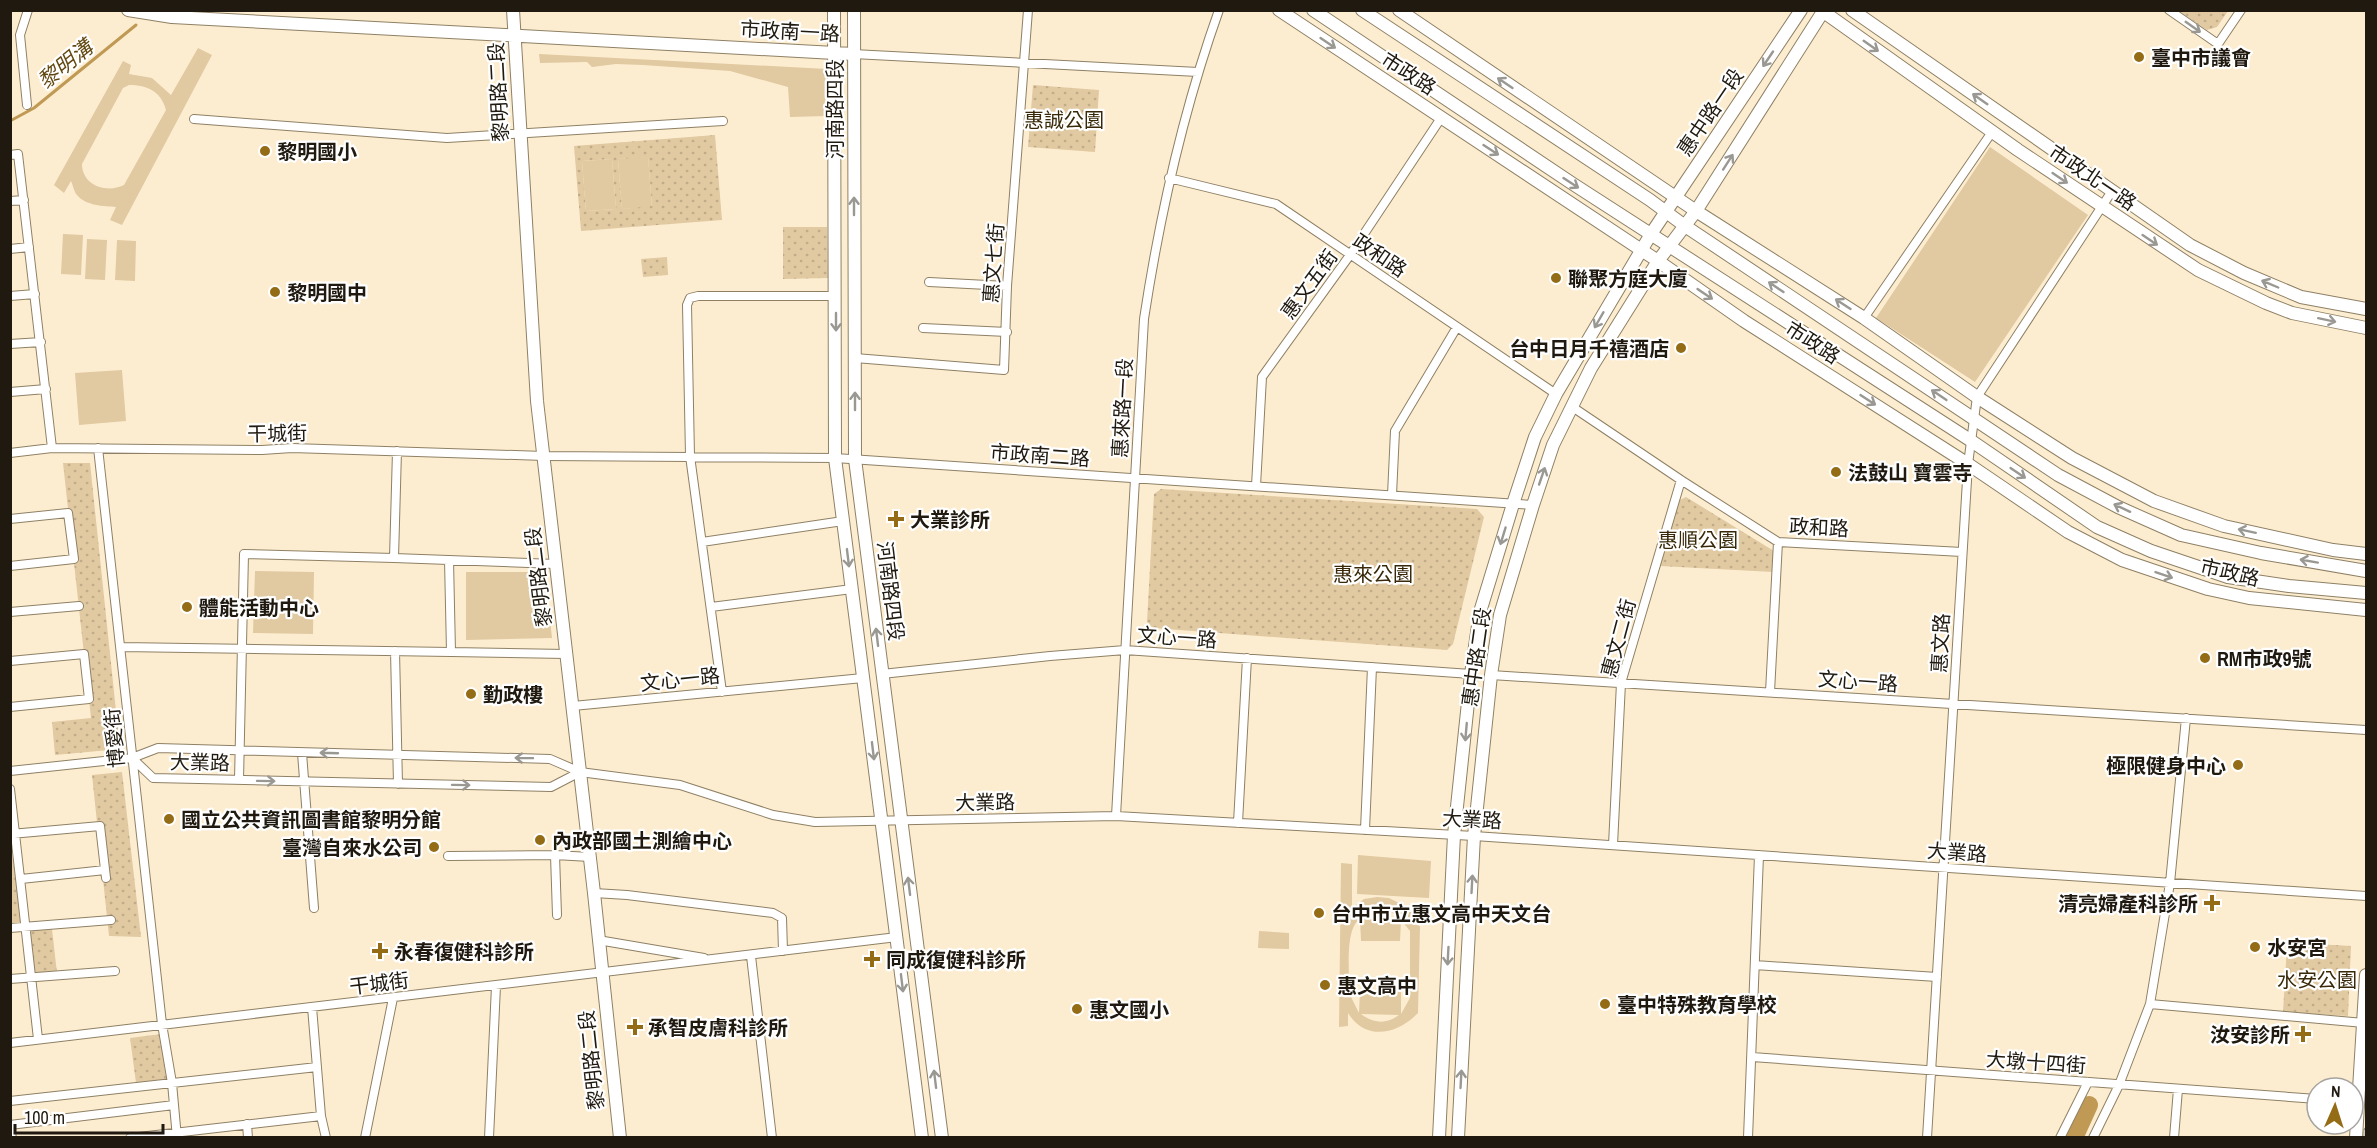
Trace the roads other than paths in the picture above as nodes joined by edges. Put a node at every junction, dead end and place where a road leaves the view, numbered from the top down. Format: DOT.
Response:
graph roads {
  1 [pos="28,10"];
  2 [pos="128,10"];
  3 [pos="513,10"];
  4 [pos="834,10"];
  5 [pos="854,10"];
  6 [pos="1028,10"];
  7 [pos="1219,10"];
  8 [pos="1279,10"];
  9 [pos="1314,10"];
  10 [pos="1362,10"];
  11 [pos="1399,10"];
  12 [pos="1801,10"];
  13 [pos="1852,10"];
  14 [pos="2169,10"];
  15 [pos="2241,10"];
  16 [pos="1823,11"];
  17 [pos="514,35"];
  18 [pos="833,53"];
  19 [pos="853,54"];
  20 [pos="1025,64"];
  21 [pos="1198,72"];
  22 [pos="27,105"];
  23 [pos="1441,118"];
  24 [pos="194,119"];
  25 [pos="723,121"];
  26 [pos="520,132"];
  27 [pos="1992,132"];
  28 [pos="10,155"];
  29 [pos="1170,178"];
  30 [pos="2112,191"];
  31 [pos="1676,197"];
  32 [pos="24,200"];
  33 [pos="10,201"];
  34 [pos="2102,207"];
  35 [pos="1696,211"];
  36 [pos="1666,212"];
  37 [pos="1685,226"];
  38 [pos="1651,234"];
  39 [pos="1668,246"];
  40 [pos="29,247"];
  41 [pos="10,249"];
  42 [pos="1641,250"];
  43 [pos="1350,255"];
  44 [pos="1658,261"];
  45 [pos="929,282"];
  46 [pos="1007,286"];
  47 [pos="35,294"];
  48 [pos="10,296"];
  49 [pos="836,296"];
  50 [pos="2367,309"];
  51 [pos="1864,318"];
  52 [pos="1457,327"];
  53 [pos="923,328"];
  54 [pos="2367,328"];
  55 [pos="1006,332"];
  56 [pos="41,342"];
  57 [pos="10,344"];
  58 [pos="855,358"];
  59 [pos="46,389"];
  60 [pos="10,392"];
  61 [pos="1556,394"];
  62 [pos="1977,397"];
  63 [pos="1571,406"];
  64 [pos="1973,418"];
  65 [pos="1970,440"];
  66 [pos="52,448"];
  67 [pos="98,448"];
  68 [pos="397,451"];
  69 [pos="10,453"];
  70 [pos="544,456"];
  71 [pos="690,456"];
  72 [pos="836,458"];
  73 [pos="855,459"];
  74 [pos="1968,464"];
  75 [pos="1135,478"];
  76 [pos="1681,480"];
  77 [pos="1256,486"];
  78 [pos="1392,495"];
  79 [pos="1513,504"];
  80 [pos="1533,505"];
  81 [pos="10,519"];
  82 [pos="843,521"];
  83 [pos="702,542"];
  84 [pos="1778,542"];
  85 [pos="1962,552"];
  86 [pos="2367,554"];
  87 [pos="394,558"];
  88 [pos="449,560"];
  89 [pos="556,564"];
  90 [pos="10,566"];
  91 [pos="2367,571"];
  92 [pos="852,589"];
  93 [pos="2367,593"];
  94 [pos="79,606"];
  95 [pos="711,607"];
  96 [pos="2367,610"];
  97 [pos="10,612"];
  98 [pos="121,647"];
  99 [pos="242,649"];
  100 [pos="1125,650"];
  101 [pos="396,651"];
  102 [pos="451,652"];
  103 [pos="566,654"];
  104 [pos="1247,658"];
  105 [pos="10,660"];
  106 [pos="1372,667"];
  107 [pos="882,674"];
  108 [pos="1471,674"];
  109 [pos="1491,675"];
  110 [pos="863,678"];
  111 [pos="1621,683"];
  112 [pos="722,692"];
  113 [pos="1770,692"];
  114 [pos="1953,704"];
  115 [pos="573,706"];
  116 [pos="10,707"];
  117 [pos="2186,718"];
  118 [pos="2367,730"];
  119 [pos="240,751"];
  120 [pos="302,753"];
  121 [pos="398,755"];
  122 [pos="132,758"];
  123 [pos="10,771"];
  124 [pos="580,772"];
  125 [pos="238,780"];
  126 [pos="304,781"];
  127 [pos="398,784"];
  128 [pos="10,789"];
  129 [pos="1116,816"];
  130 [pos="901,820"];
  131 [pos="882,821"];
  132 [pos="1238,823"];
  133 [pos="1365,830"];
  134 [pos="13,834"];
  135 [pos="1454,835"];
  136 [pos="1474,836"];
  137 [pos="1613,845"];
  138 [pos="555,855"];
  139 [pos="1759,855"];
  140 [pos="448,856"];
  141 [pos="590,858"];
  142 [pos="1944,868"];
  143 [pos="21,879"];
  144 [pos="2170,883"];
  145 [pos="594,893"];
  146 [pos="2367,896"];
  147 [pos="314,908"];
  148 [pos="557,915"];
  149 [pos="111,920"];
  150 [pos="26,927"];
  151 [pos="10,928"];
  152 [pos="897,937"];
  153 [pos="598,940"];
  154 [pos="783,951"];
  155 [pos="751,956"];
  156 [pos="713,960"];
  157 [pos="1755,965"];
  158 [pos="115,971"];
  159 [pos="601,973"];
  160 [pos="2367,975"];
  161 [pos="1936,977"];
  162 [pos="31,978"];
  163 [pos="10,979"];
  164 [pos="496,986"];
  165 [pos="393,998"];
  166 [pos="2150,1004"];
  167 [pos="312,1007"];
  168 [pos="2364,1023"];
  169 [pos="162,1024"];
  170 [pos="38,1039"];
  171 [pos="10,1043"];
  172 [pos="1752,1057"];
  173 [pos="317,1067"];
  174 [pos="1931,1070"];
  175 [pos="2359,1076"];
  176 [pos="2088,1082"];
  177 [pos="172,1083"];
  178 [pos="2119,1084"];
  179 [pos="2178,1089"];
  180 [pos="2305,1098"];
  181 [pos="10,1101"];
  182 [pos="174,1105"];
  183 [pos="321,1116"];
  184 [pos="247,1124"];
  185 [pos="10,1126"];
  186 [pos="177,1135"];
  187 [pos="12,1137"];
  188 [pos="130,1137"];
  189 [pos="248,1137"];
  190 [pos="326,1137"];
  191 [pos="365,1137"];
  192 [pos="489,1137"];
  193 [pos="620,1137"];
  194 [pos="772,1137"];
  195 [pos="922,1137"];
  196 [pos="942,1137"];
  197 [pos="1439,1137"];
  198 [pos="1458,1137"];
  199 [pos="1748,1137"];
  200 [pos="1927,1137"];
  201 [pos="2060,1137"];
  202 [pos="2093,1137"];
  203 [pos="2174,1137"];
  1 -- 22 [label="street"];
  2 -- 17 [label="street, 市政南一路"];
  3 -- 17 [label="street, 黎明路二段"];
  4 -- 18 [label="street, 河南路四段"];
  5 -- 19 [label="street, 河南路四段"];
  6 -- 20 [label="street, 惠文七街"];
  7 -- 21 [label="street, 惠來路一段"];
  8 -- 23 [label="street, 市政路, one-way"];
  9 -- 38 [label="street, 市政路, one-way"];
  10 -- 36 [label="street, 市政路"];
  31 -- 11 [label="street, one-way"];
  12 -- 31 [label="street, 惠中路一段, one-way"];
  30 -- 13 [label="street, 市政北一路, one-way"];
  14 -- 15 [label="street, one-way"];
  16 -- 27 [label="street, 市政北一路, one-way"];
  35 -- 16 [label="street, 惠中路一段, one-way"];
  17 -- 18 [label="street, 市政南一路"];
  17 -- 26 [label="street, 黎明路二段"];
  18 -- 19 [label="street, 市政南一路"];
  18 -- 49 [label="street, 河南路四段"];
  19 -- 20 [label="street, 市政南一路"];
  58 -- 19 [label="street, 河南路四段, one-way"];
  20 -- 21 [label="street, 市政南一路"];
  20 -- 46 [label="street, 惠文七街"];
  21 -- 29 [label="street, 惠來路一段"];
  23 -- 42 [label="street, 市政路, one-way"];
  23 -- 43 [label="street, 惠文五街"];
  24 -- 26 [label="street"];
  25 -- 26 [label="street"];
  26 -- 70 [label="street, 黎明路二段"];
  27 -- 34 [label="street, 市政北一路, one-way"];
  27 -- 51 [label="street"];
  28 -- 32 [label="street"];
  29 -- 43 [label="street, 政和路"];
  29 -- 75 [label="street, 惠來路一段"];
  30 -- 34 [label="street, 惠文路"];
  50 -- 30 [label="street, 市政北一路, one-way"];
  31 -- 35 [label="street"];
  31 -- 36 [label="street, 惠中路一段"];
  32 -- 33 [label="street"];
  32 -- 40 [label="street"];
  34 -- 54 [label="street, 市政北一路, one-way"];
  34 -- 62 [label="street, 惠文路"];
  35 -- 37 [label="street, 惠中路一段"];
  51 -- 35 [label="street, one-way"];
  36 -- 37 [label="street, 市政路"];
  36 -- 38 [label="street, 惠中路一段"];
  37 -- 39 [label="street, 惠中路二段"];
  64 -- 37 [label="street, 市政路, one-way"];
  38 -- 39 [label="street, 市政路"];
  38 -- 42 [label="street, 惠中路二段"];
  39 -- 44 [label="street, 惠中路二段"];
  39 -- 65 [label="street, 市政路"];
  40 -- 41 [label="street"];
  40 -- 47 [label="street"];
  42 -- 44 [label="street, 市政路"];
  42 -- 61 [label="street, 惠中路二段, one-way"];
  43 -- 52 [label="street, 政和路"];
  43 -- 77 [label="street, 惠文五街"];
  44 -- 63 [label="street, 惠中路二段"];
  44 -- 74 [label="street, 市政路, one-way"];
  45 -- 46 [label="street"];
  46 -- 55 [label="street, 惠文七街"];
  47 -- 48 [label="street"];
  47 -- 56 [label="street"];
  49 -- 71 [label="street"];
  49 -- 72 [label="street, 河南路四段, one-way"];
  51 -- 62 [label="street"];
  52 -- 61 [label="street, 政和路"];
  52 -- 78 [label="street"];
  53 -- 55 [label="street"];
  55 -- 58 [label="street, 惠文七街"];
  56 -- 57 [label="street"];
  56 -- 59 [label="street"];
  73 -- 58 [label="street, 河南路四段, one-way"];
  59 -- 60 [label="street"];
  59 -- 66 [label="street"];
  61 -- 79 [label="street, 惠中路二段"];
  62 -- 64 [label="street, 惠文路"];
  86 -- 62 [label="street, one-way"];
  63 -- 76 [label="street, 政和路"];
  80 -- 63 [label="street, 惠中路二段, one-way"];
  64 -- 65 [label="street, 惠文路"];
  91 -- 64 [label="street, 市政路, one-way"];
  65 -- 74 [label="street, 惠文路"];
  65 -- 93 [label="street, 市政路, one-way"];
  66 -- 67 [label="street, 干城街"];
  66 -- 69 [label="street, 干城街"];
  67 -- 68 [label="street, 干城街"];
  67 -- 98 [label="street, 博愛街"];
  68 -- 70 [label="street, 干城街"];
  68 -- 87 [label="street"];
  70 -- 71 [label="street, 市政南二路"];
  70 -- 89 [label="street, 黎明路二段"];
  71 -- 72 [label="street, 市政南二路"];
  71 -- 83 [label="street"];
  72 -- 73 [label="street, 市政南二路"];
  72 -- 82 [label="street, 河南路四段"];
  73 -- 75 [label="street, 市政南二路"];
  107 -- 73 [label="street, 河南路四段, one-way"];
  74 -- 85 [label="street, 惠文路"];
  74 -- 96 [label="street, 市政路, one-way"];
  75 -- 77 [label="street, 市政南二路"];
  75 -- 100 [label="street, 惠來路一段"];
  76 -- 84 [label="street, 政和路"];
  76 -- 111 [label="street, 惠文二街"];
  77 -- 78 [label="street, 市政南二路"];
  78 -- 79 [label="street, 市政南二路"];
  79 -- 80 [label="street, 市政南二路"];
  79 -- 108 [label="street, 惠中路二段, one-way"];
  80 -- 109 [label="street, 惠中路二段"];
  81 -- 90 [label="street"];
  82 -- 83 [label="street"];
  82 -- 92 [label="street, 河南路四段, one-way"];
  83 -- 95 [label="street"];
  84 -- 85 [label="street, 政和路"];
  84 -- 113 [label="street"];
  85 -- 114 [label="street, 惠文路"];
  87 -- 88 [label="street"];
  87 -- 99 [label="street"];
  88 -- 89 [label="street"];
  88 -- 102 [label="street"];
  89 -- 103 [label="street, 黎明路二段"];
  92 -- 95 [label="street"];
  92 -- 110 [label="street, 河南路四段"];
  94 -- 97 [label="street"];
  95 -- 112 [label="street"];
  98 -- 99 [label="street"];
  98 -- 122 [label="street, 博愛街"];
  99 -- 101 [label="street"];
  99 -- 119 [label="street"];
  100 -- 104 [label="street, 文心一路"];
  100 -- 107 [label="street, 文心一路"];
  100 -- 129 [label="street, 惠來路一段"];
  101 -- 102 [label="street"];
  101 -- 121 [label="street"];
  102 -- 103 [label="street"];
  103 -- 115 [label="street, 黎明路二段"];
  104 -- 106 [label="street, 文心一路"];
  104 -- 132 [label="street"];
  105 -- 116 [label="street"];
  106 -- 108 [label="street, 文心一路"];
  106 -- 133 [label="street"];
  107 -- 130 [label="street, 河南路四段"];
  108 -- 135 [label="street, 惠中路二段, one-way"];
  109 -- 111 [label="street, 文心一路"];
  109 -- 136 [label="street, 惠中路二段"];
  110 -- 112 [label="street, 文心一路"];
  110 -- 131 [label="street, 河南路四段, one-way"];
  111 -- 113 [label="street, 文心一路"];
  111 -- 137 [label="street, 惠文二街"];
  112 -- 115 [label="street, 文心一路"];
  113 -- 114 [label="street, 文心一路"];
  114 -- 117 [label="street, 文心一路"];
  114 -- 142 [label="street, 惠文路"];
  115 -- 124 [label="street, 黎明路二段"];
  117 -- 118 [label="street, 文心一路"];
  117 -- 144 [label="street"];
  119 -- 120 [label="street, 大業路"];
  119 -- 122 [label="street, 大業路"];
  119 -- 125 [label="street"];
  121 -- 120 [label="street, 大業路, one-way"];
  120 -- 126 [label="street"];
  124 -- 121 [label="street, 大業路, one-way"];
  121 -- 127 [label="street"];
  122 -- 123 [label="street"];
  122 -- 125 [label="street, 大業路"];
  122 -- 169 [label="street, 博愛街"];
  127 -- 124 [label="street, 大業路, one-way"];
  124 -- 131 [label="street, 大業路"];
  124 -- 141 [label="street, 黎明路二段"];
  125 -- 126 [label="street, 大業路, one-way"];
  126 -- 127 [label="street, 大業路"];
  126 -- 147 [label="street"];
  128 -- 134 [label="street"];
  129 -- 130 [label="street, 大業路"];
  129 -- 132 [label="street, 大業路"];
  130 -- 131 [label="street, 大業路"];
  196 -- 130 [label="street, 河南路四段, one-way"];
  131 -- 152 [label="street, 河南路四段"];
  132 -- 133 [label="street, 大業路"];
  133 -- 135 [label="street, 大業路"];
  134 -- 143 [label="street"];
  134 -- 143 [label="street"];
  135 -- 136 [label="street, 大業路"];
  135 -- 197 [label="street, 惠中路二段, one-way"];
  136 -- 137 [label="street, 大業路"];
  198 -- 136 [label="street, 惠中路二段, one-way"];
  137 -- 139 [label="street, 大業路"];
  138 -- 140 [label="street"];
  138 -- 141 [label="street"];
  138 -- 148 [label="street"];
  139 -- 142 [label="street, 大業路"];
  139 -- 157 [label="street"];
  141 -- 145 [label="street, 黎明路二段"];
  142 -- 144 [label="street, 大業路"];
  142 -- 161 [label="street, 惠文路"];
  143 -- 150 [label="street"];
  144 -- 146 [label="street, 大業路"];
  144 -- 166 [label="street"];
  145 -- 153 [label="street, 黎明路二段"];
  145 -- 154 [label="street"];
  149 -- 150 [label="street"];
  150 -- 151 [label="street"];
  150 -- 162 [label="street"];
  152 -- 154 [label="street, 干城街"];
  152 -- 195 [label="street, 河南路四段, one-way"];
  153 -- 156 [label="street"];
  153 -- 159 [label="street, 黎明路二段"];
  154 -- 155 [label="street, 干城街"];
  155 -- 156 [label="street, 干城街"];
  155 -- 194 [label="street"];
  156 -- 159 [label="street, 干城街"];
  157 -- 161 [label="street"];
  157 -- 172 [label="street"];
  158 -- 162 [label="street"];
  159 -- 164 [label="street, 干城街"];
  159 -- 193 [label="street, 黎明路二段"];
  160 -- 168 [label="street"];
  161 -- 174 [label="street, 惠文路"];
  162 -- 163 [label="street"];
  162 -- 170 [label="street"];
  164 -- 165 [label="street, 干城街"];
  164 -- 192 [label="street"];
  165 -- 167 [label="street, 干城街"];
  165 -- 191 [label="street"];
  166 -- 168 [label="street"];
  166 -- 178 [label="street"];
  167 -- 169 [label="street, 干城街"];
  167 -- 173 [label="street"];
  168 -- 175 [label="street"];
  169 -- 170 [label="street, 干城街"];
  169 -- 177 [label="street, 博愛街"];
  170 -- 171 [label="street, 干城街"];
  172 -- 174 [label="street, 大墩十四街"];
  172 -- 199 [label="street"];
  173 -- 177 [label="street"];
  173 -- 183 [label="street"];
  174 -- 176 [label="street, 大墩十四街"];
  174 -- 200 [label="street, 惠文路"];
  176 -- 178 [label="street, 大墩十四街"];
  176 -- 201 [label="street"];
  177 -- 181 [label="street"];
  177 -- 182 [label="street, 博愛街"];
  178 -- 179 [label="street, 大墩十四街"];
  178 -- 202 [label="street"];
  179 -- 180 [label="street, 大墩十四街"];
  179 -- 203 [label="street"];
  182 -- 185 [label="street"];
  182 -- 186 [label="street, 博愛街"];
  183 -- 184 [label="street"];
  183 -- 190 [label="street"];
  184 -- 186 [label="street"];
  184 -- 189 [label="street"];
  185 -- 187 [label="street"];
  186 -- 188 [label="street"];
}
